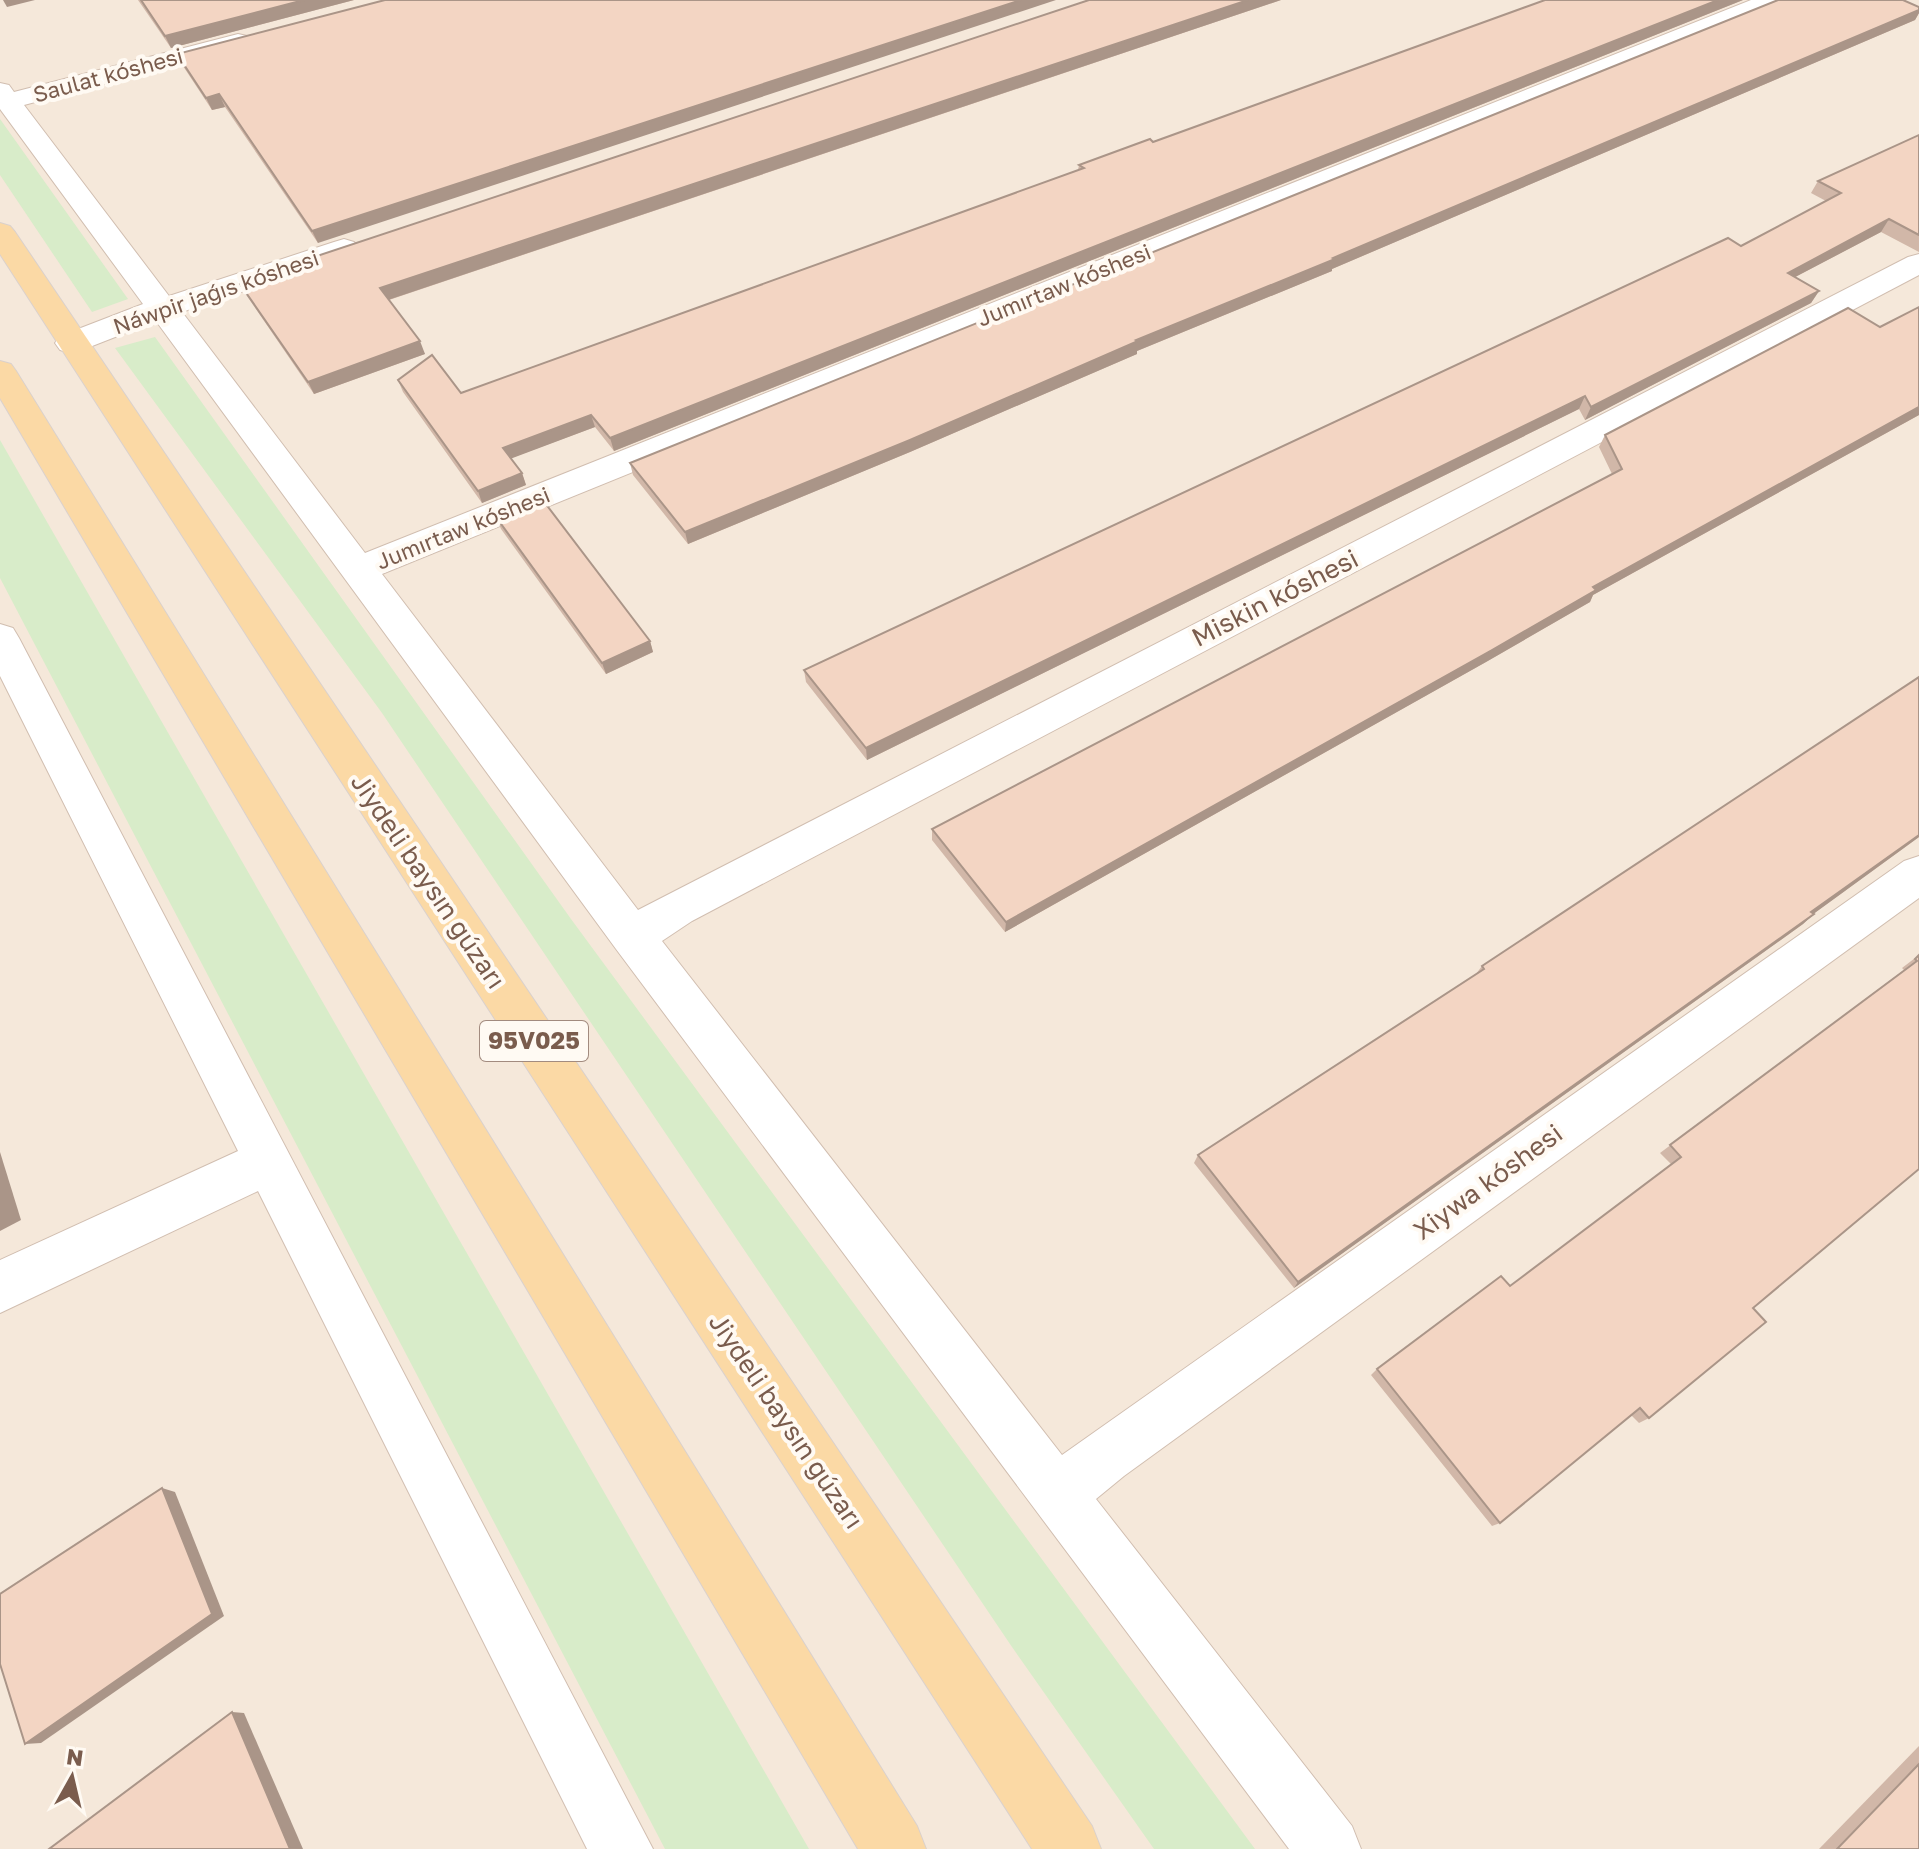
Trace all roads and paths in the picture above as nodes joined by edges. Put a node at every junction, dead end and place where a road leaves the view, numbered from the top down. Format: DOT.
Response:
graph roads {
  1 [pos="1772,0"];
  2 [pos="257,36"];
  3 [pos="4,96"];
  4 [pos="0,232"];
  5 [pos="365,241"];
  6 [pos="1919,263"];
  7 [pos="162,308"];
  8 [pos="71,343"];
  9 [pos="0,371"];
  10 [pos="357,570"];
  11 [pos="0,638"];
  12 [pos="1919,874"];
  13 [pos="632,936"];
  14 [pos="267,1162"];
  15 [pos="0,1287"];
  16 [pos="1060,1493"];
  17 [pos="621,1849"];
  18 [pos="894,1849"];
  19 [pos="1069,1849"];
  20 [pos="1329,1849"];
  1 -- 10 [label="street, Jumırtaw kóshesi"];
  2 -- 3 [label="street, Saulat kóshesi"];
  3 -- 7 [label="street"];
  4 -- 8 [label="main road, Jiydeli baysın gúzarı / 95V025"];
  5 -- 7 [label="street, Náwpir jaǵıs kóshesi"];
  6 -- 13 [label="street, Miskin kóshesi"];
  7 -- 8 [label="street, Náwpir jaǵıs kóshesi"];
  7 -- 10 [label="street"];
  8 -- 19 [label="main road, Jiydeli baysın gúzarı / 95V025"];
  9 -- 18 [label="main road"];
  10 -- 13 [label="street"];
  11 -- 14 [label="street"];
  12 -- 16 [label="street, Xiywa kóshesi"];
  13 -- 16 [label="street"];
  14 -- 15 [label="street"];
  14 -- 17 [label="street"];
  16 -- 20 [label="street"];
}
